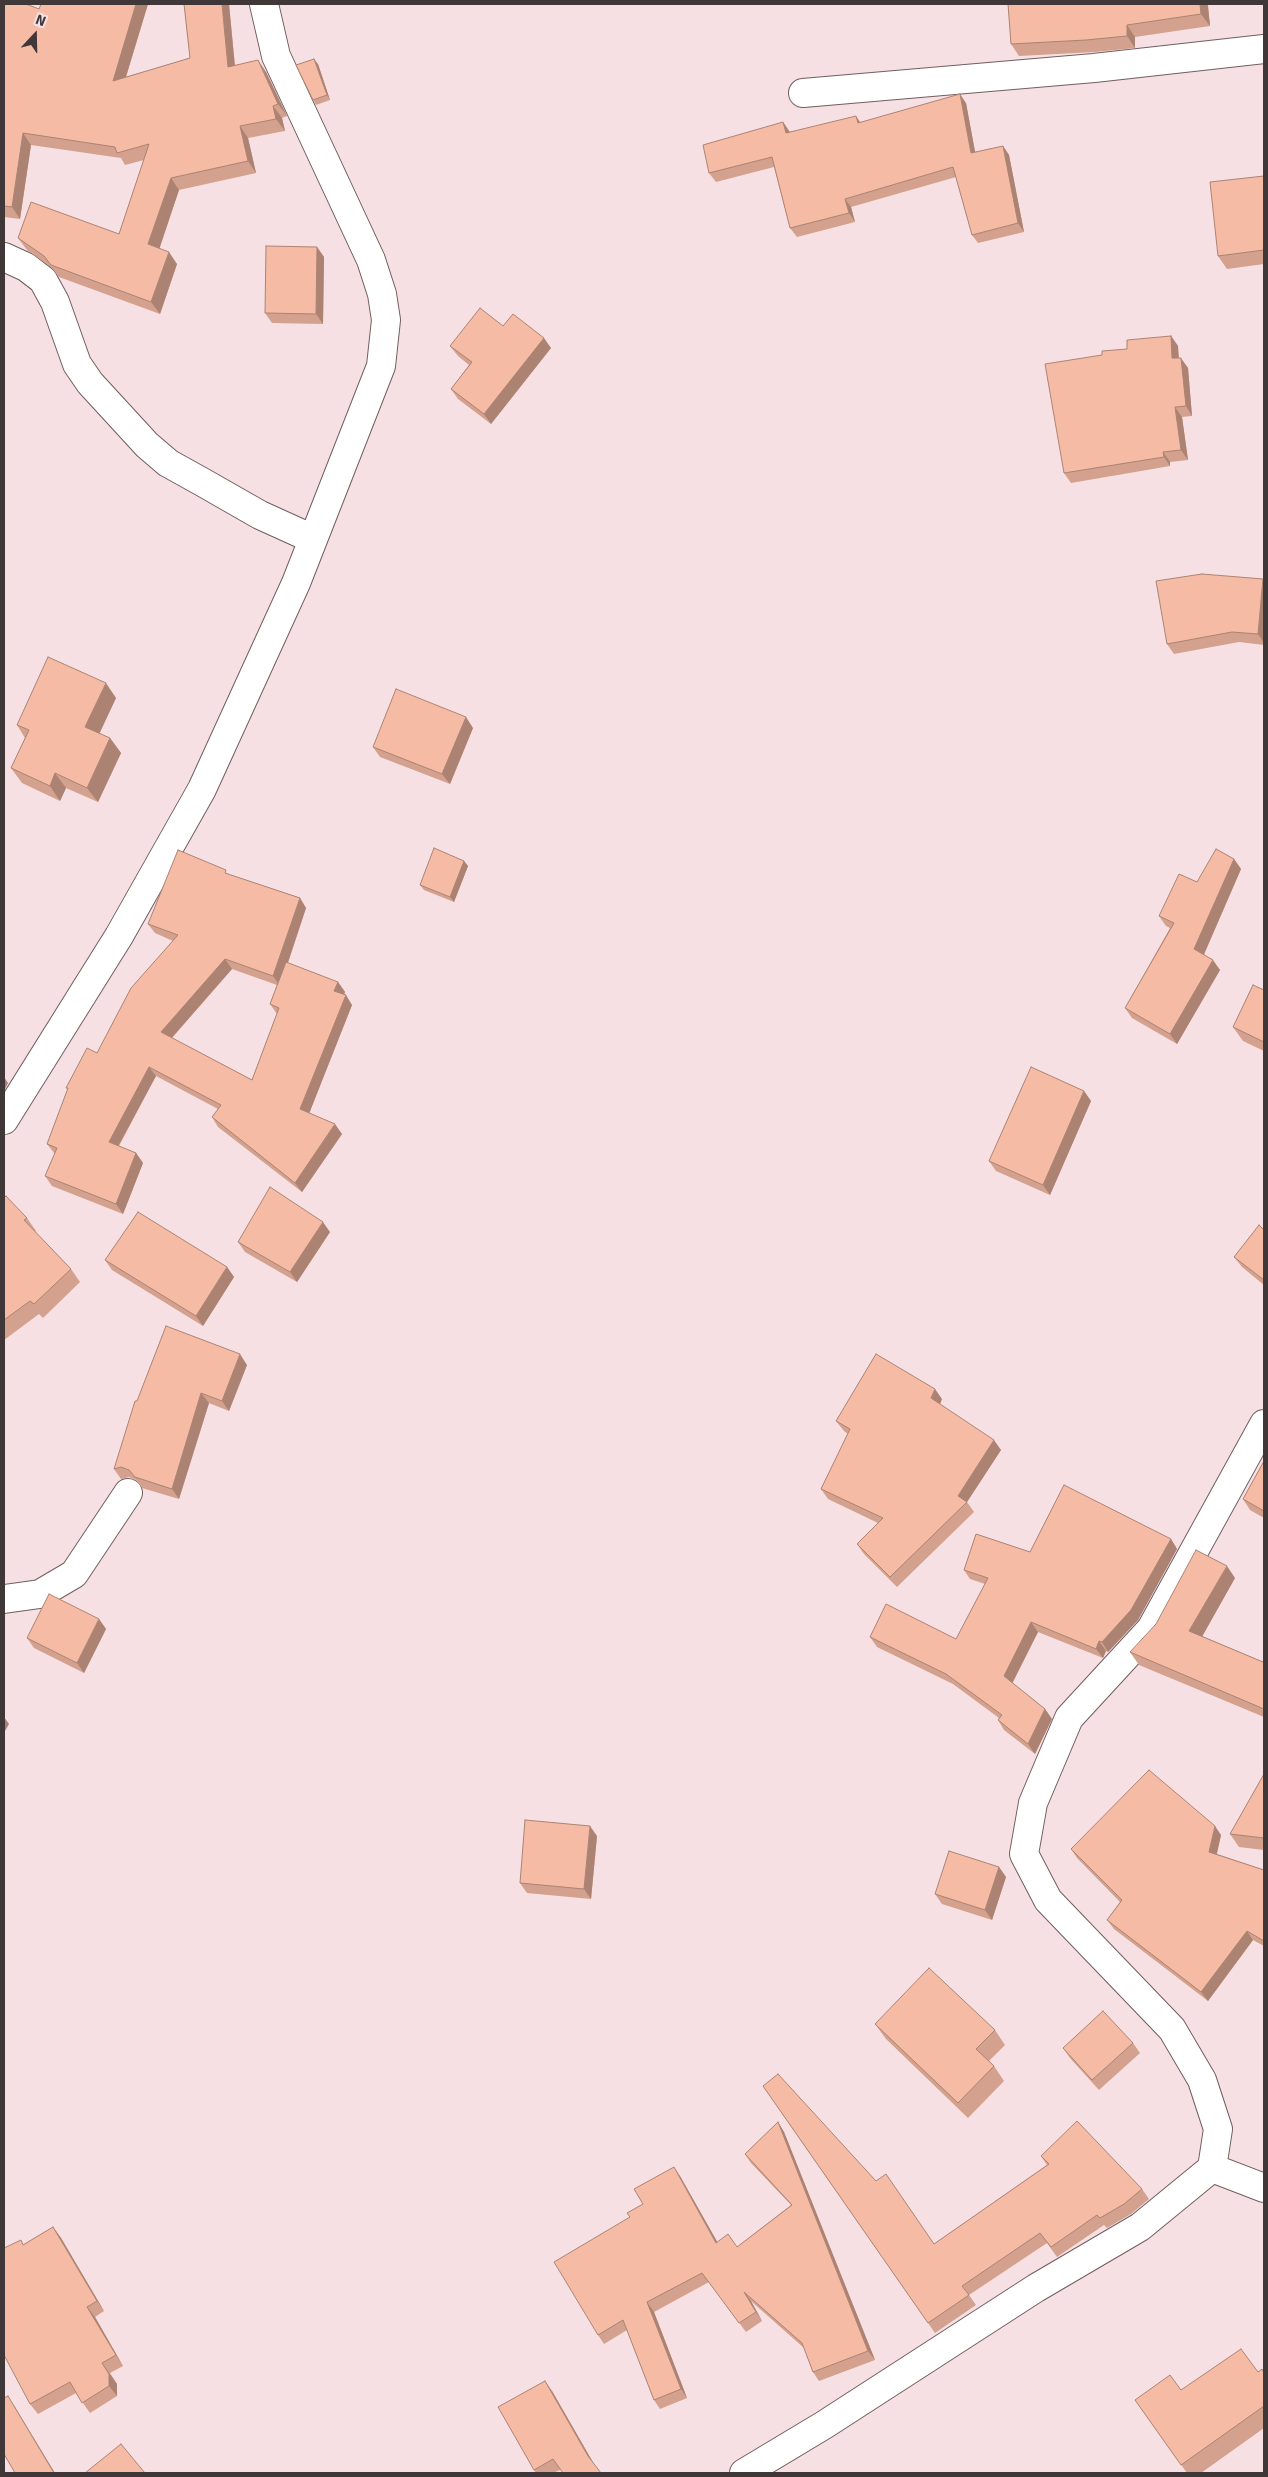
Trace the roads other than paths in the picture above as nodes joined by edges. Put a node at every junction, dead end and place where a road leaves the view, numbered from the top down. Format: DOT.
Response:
graph roads {
  1 [pos="264,4"];
  2 [pos="1264,49"];
  3 [pos="803,93"];
  4 [pos="4,257"];
  5 [pos="313,539"];
  6 [pos="4,1120"];
  7 [pos="1264,1424"];
  8 [pos="128,1493"];
  9 [pos="4,1599"];
  10 [pos="1212,2168"];
  11 [pos="1264,2188"];
  12 [pos="744,2473"];
  1 -- 5 [label="street"];
  2 -- 3 [label="street"];
  4 -- 5 [label="street"];
  5 -- 6 [label="street"];
  7 -- 10 [label="street"];
  8 -- 9 [label="street"];
  10 -- 11 [label="street"];
  10 -- 12 [label="street"];
}
